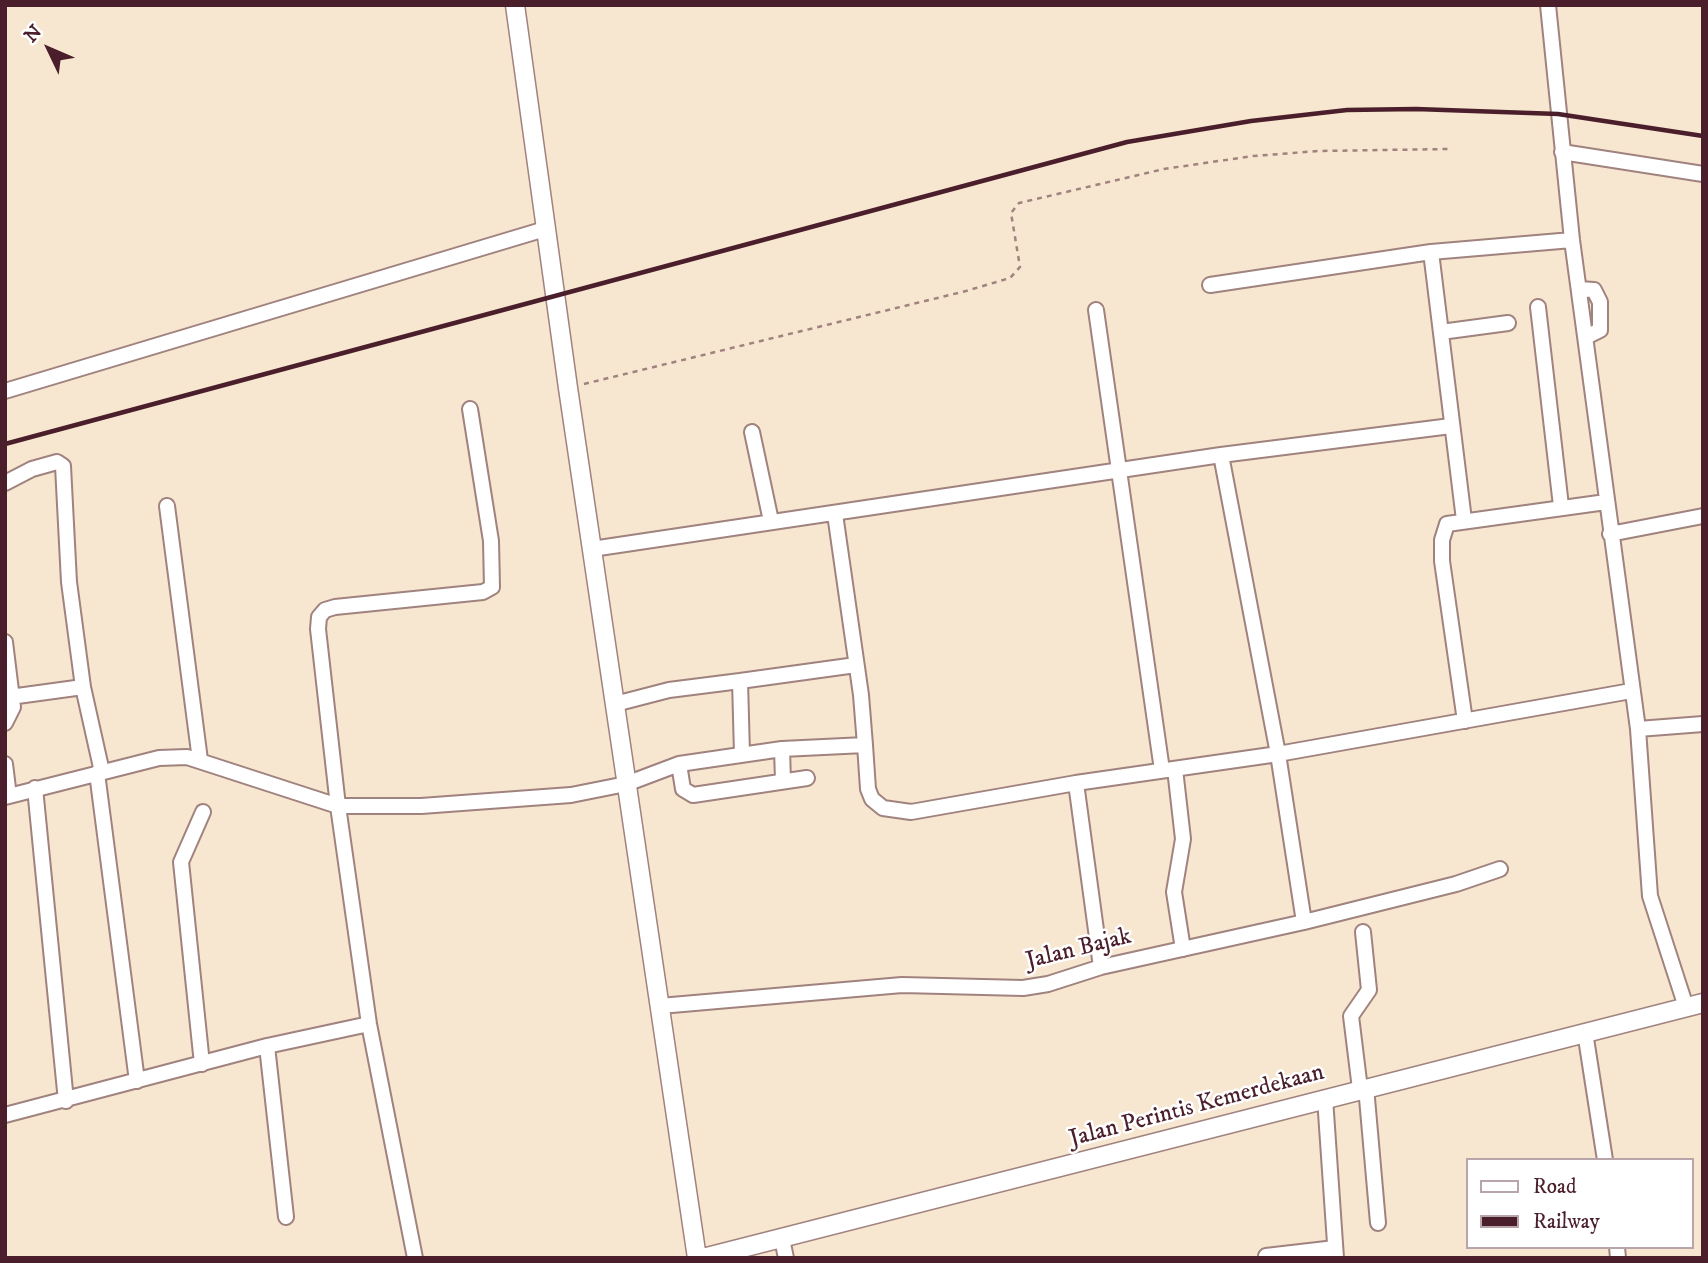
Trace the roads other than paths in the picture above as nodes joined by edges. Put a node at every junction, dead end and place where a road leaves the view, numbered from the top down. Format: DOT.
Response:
graph roads {
  1 [pos="515,5"];
  2 [pos="1548,5"];
  3 [pos="1562,152"];
  4 [pos="1703,174"];
  5 [pos="545,229"];
  6 [pos="1572,240"];
  7 [pos="1432,252"];
  8 [pos="1210,285"];
  9 [pos="1538,307"];
  10 [pos="1096,310"];
  11 [pos="1508,323"];
  12 [pos="1441,332"];
  13 [pos="5,391"];
  14 [pos="470,409"];
  15 [pos="1451,426"];
  16 [pos="752,432"];
  17 [pos="1220,455"];
  18 [pos="1120,471"];
  19 [pos="5,483"];
  20 [pos="1606,502"];
  21 [pos="167,506"];
  22 [pos="1561,506"];
  23 [pos="835,514"];
  24 [pos="1703,516"];
  25 [pos="1464,520"];
  26 [pos="771,522"];
  27 [pos="1610,534"];
  28 [pos="592,549"];
  29 [pos="5,642"];
  30 [pos="856,664"];
  31 [pos="740,681"];
  32 [pos="83,687"];
  33 [pos="1631,691"];
  34 [pos="10,697"];
  35 [pos="615,704"];
  36 [pos="1465,721"];
  37 [pos="5,723"];
  38 [pos="1703,724"];
  39 [pos="1638,729"];
  40 [pos="865,745"];
  41 [pos="782,749"];
  42 [pos="742,754"];
  43 [pos="1278,754"];
  44 [pos="200,760"];
  45 [pos="5,764"];
  46 [pos="679,764"];
  47 [pos="1169,769"];
  48 [pos="99,772"];
  49 [pos="807,778"];
  50 [pos="783,781"];
  51 [pos="1076,783"];
  52 [pos="626,784"];
  53 [pos="35,788"];
  54 [pos="7,796"];
  55 [pos="338,806"];
  56 [pos="203,813"];
  57 [pos="1500,869"];
  58 [pos="1304,922"];
  59 [pos="1363,932"];
  60 [pos="1182,949"];
  61 [pos="1101,967"];
  62 [pos="1694,1005"];
  63 [pos="660,1006"];
  64 [pos="369,1024"];
  65 [pos="1585,1032"];
  66 [pos="267,1046"];
  67 [pos="202,1064"];
  68 [pos="137,1082"];
  69 [pos="1363,1088"];
  70 [pos="1325,1098"];
  71 [pos="66,1101"];
  72 [pos="5,1115"];
  73 [pos="1605,1158"];
  74 [pos="286,1217"];
  75 [pos="1378,1223"];
  76 [pos="782,1239"];
  77 [pos="1335,1253"];
  78 [pos="1266,1256"];
  79 [pos="415,1258"];
  80 [pos="697,1258"];
  81 [pos="703,1258"];
  82 [pos="786,1258"];
  1 -- 5 [label="street"];
  2 -- 3 [label="street"];
  3 -- 4 [label="street"];
  3 -- 6 [label="street"];
  5 -- 13 [label="street"];
  5 -- 28 [label="street"];
  6 -- 7 [label="street"];
  6 -- 20 [label="street"];
  7 -- 8 [label="street"];
  7 -- 12 [label="street"];
  9 -- 22 [label="street"];
  10 -- 18 [label="street"];
  11 -- 12 [label="street"];
  12 -- 15 [label="street"];
  14 -- 55 [label="street"];
  15 -- 17 [label="street"];
  15 -- 25 [label="street"];
  16 -- 26 [label="street"];
  17 -- 18 [label="street"];
  17 -- 43 [label="street"];
  18 -- 23 [label="street"];
  18 -- 47 [label="street"];
  19 -- 32 [label="street"];
  20 -- 22 [label="street"];
  20 -- 27 [label="street"];
  21 -- 44 [label="street"];
  22 -- 25 [label="street"];
  23 -- 26 [label="street"];
  23 -- 30 [label="street"];
  24 -- 27 [label="street"];
  25 -- 36 [label="street"];
  26 -- 28 [label="street"];
  27 -- 33 [label="street"];
  28 -- 35 [label="street"];
  29 -- 34 [label="street"];
  30 -- 31 [label="street"];
  30 -- 40 [label="street"];
  31 -- 35 [label="street"];
  31 -- 42 [label="street"];
  32 -- 34 [label="street"];
  32 -- 48 [label="street"];
  33 -- 36 [label="street"];
  33 -- 39 [label="street"];
  34 -- 37 [label="street"];
  35 -- 52 [label="street"];
  36 -- 43 [label="street"];
  38 -- 39 [label="street"];
  39 -- 62 [label="street"];
  40 -- 41 [label="street"];
  40 -- 51 [label="street"];
  41 -- 42 [label="street"];
  41 -- 50 [label="street"];
  42 -- 46 [label="street"];
  43 -- 47 [label="street"];
  43 -- 58 [label="street"];
  44 -- 48 [label="street"];
  44 -- 55 [label="street"];
  45 -- 54 [label="street"];
  46 -- 50 [label="street"];
  46 -- 52 [label="street"];
  47 -- 51 [label="street"];
  47 -- 60 [label="street"];
  48 -- 53 [label="street"];
  48 -- 68 [label="street"];
  49 -- 50 [label="street"];
  51 -- 61 [label="street"];
  52 -- 55 [label="street"];
  52 -- 63 [label="street"];
  53 -- 54 [label="street"];
  53 -- 71 [label="street"];
  55 -- 64 [label="street"];
  56 -- 67 [label="street"];
  57 -- 58 [label="street, Jalan Bajak"];
  58 -- 60 [label="street, Jalan Bajak"];
  59 -- 69 [label="street"];
  60 -- 61 [label="street, Jalan Bajak"];
  61 -- 63 [label="street, Jalan Bajak"];
  62 -- 65 [label="street, Jalan Perintis Kemerdekaan"];
  63 -- 80 [label="street"];
  64 -- 66 [label="street"];
  64 -- 79 [label="street"];
  65 -- 69 [label="street, Jalan Perintis Kemerdekaan"];
  65 -- 73 [label="street"];
  66 -- 67 [label="street"];
  66 -- 74 [label="street"];
  67 -- 68 [label="street"];
  68 -- 71 [label="street"];
  69 -- 70 [label="street, Jalan Perintis Kemerdekaan"];
  69 -- 75 [label="street"];
  70 -- 76 [label="street, Jalan Perintis Kemerdekaan"];
  70 -- 77 [label="street"];
  71 -- 72 [label="street"];
  76 -- 81 [label="street, Jalan Perintis Kemerdekaan"];
  76 -- 82 [label="street"];
  77 -- 78 [label="street"];
}
